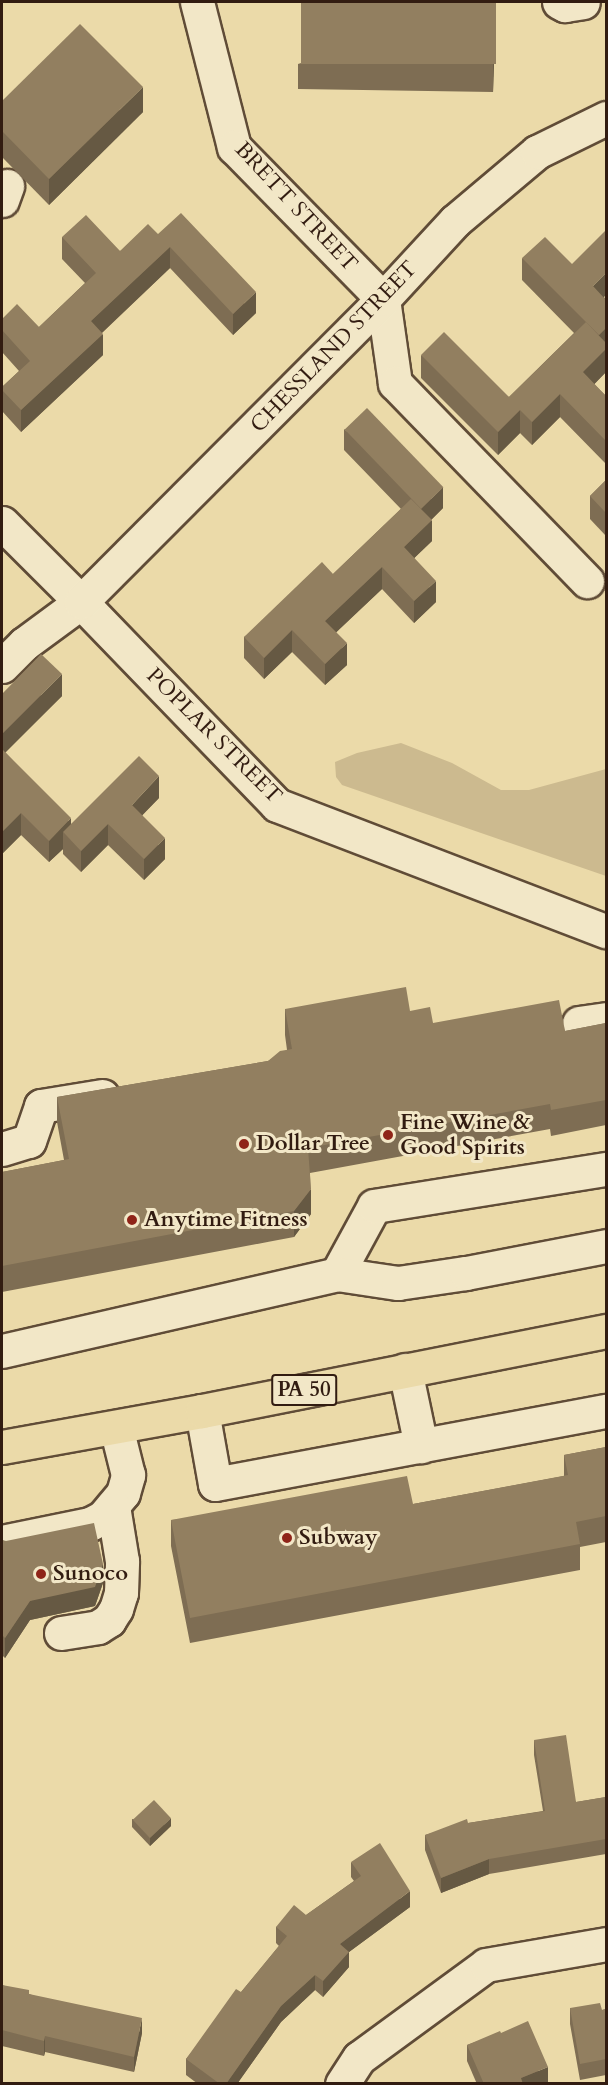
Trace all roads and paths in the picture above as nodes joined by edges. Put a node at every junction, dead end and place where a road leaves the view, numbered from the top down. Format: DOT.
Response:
graph roads {
  1 [pos="196,2"];
  2 [pos="559,2"];
  3 [pos="583,2"];
  4 [pos="606,118"];
  5 [pos="383,300"];
  6 [pos="2,524"];
  7 [pos="587,581"];
  8 [pos="81,602"];
  9 [pos="2,666"];
  10 [pos="606,931"];
  11 [pos="135,1090"];
  12 [pos="2,1149"];
  13 [pos="606,1169"];
  14 [pos="606,1246"];
  15 [pos="337,1274"];
  16 [pos="606,1331"];
  17 [pos="2,1351"];
  18 [pos="405,1370"];
  19 [pos="202,1411"];
  20 [pos="606,1411"];
  21 [pos="116,1426"];
  22 [pos="422,1446"];
  23 [pos="2,1447"];
  24 [pos="113,1506"];
  25 [pos="2,1542"];
  26 [pos="61,1633"];
  27 [pos="606,1944"];
  28 [pos="342,2084"];
  1 -- 5 [label="street, BRETT STREET"];
  2 -- 3 [label="street"];
  4 -- 5 [label="street, CHESSLAND STREET"];
  5 -- 7 [label="street"];
  5 -- 8 [label="street, CHESSLAND STREET"];
  6 -- 8 [label="street, POPLAR STREET"];
  8 -- 9 [label="street, CHESSLAND STREET"];
  8 -- 10 [label="street, POPLAR STREET"];
  11 -- 12 [label="street"];
  13 -- 15 [label="street"];
  14 -- 15 [label="street"];
  15 -- 17 [label="street"];
  16 -- 18 [label="main road, PA 50"];
  18 -- 19 [label="main road, PA 50"];
  18 -- 22 [label="street"];
  19 -- 21 [label="main road, PA 50"];
  19 -- 22 [label="street"];
  20 -- 22 [label="street"];
  21 -- 23 [label="main road, PA 50"];
  21 -- 24 [label="street"];
  24 -- 25 [label="street"];
  24 -- 26 [label="street"];
  27 -- 28 [label="street"];
}
